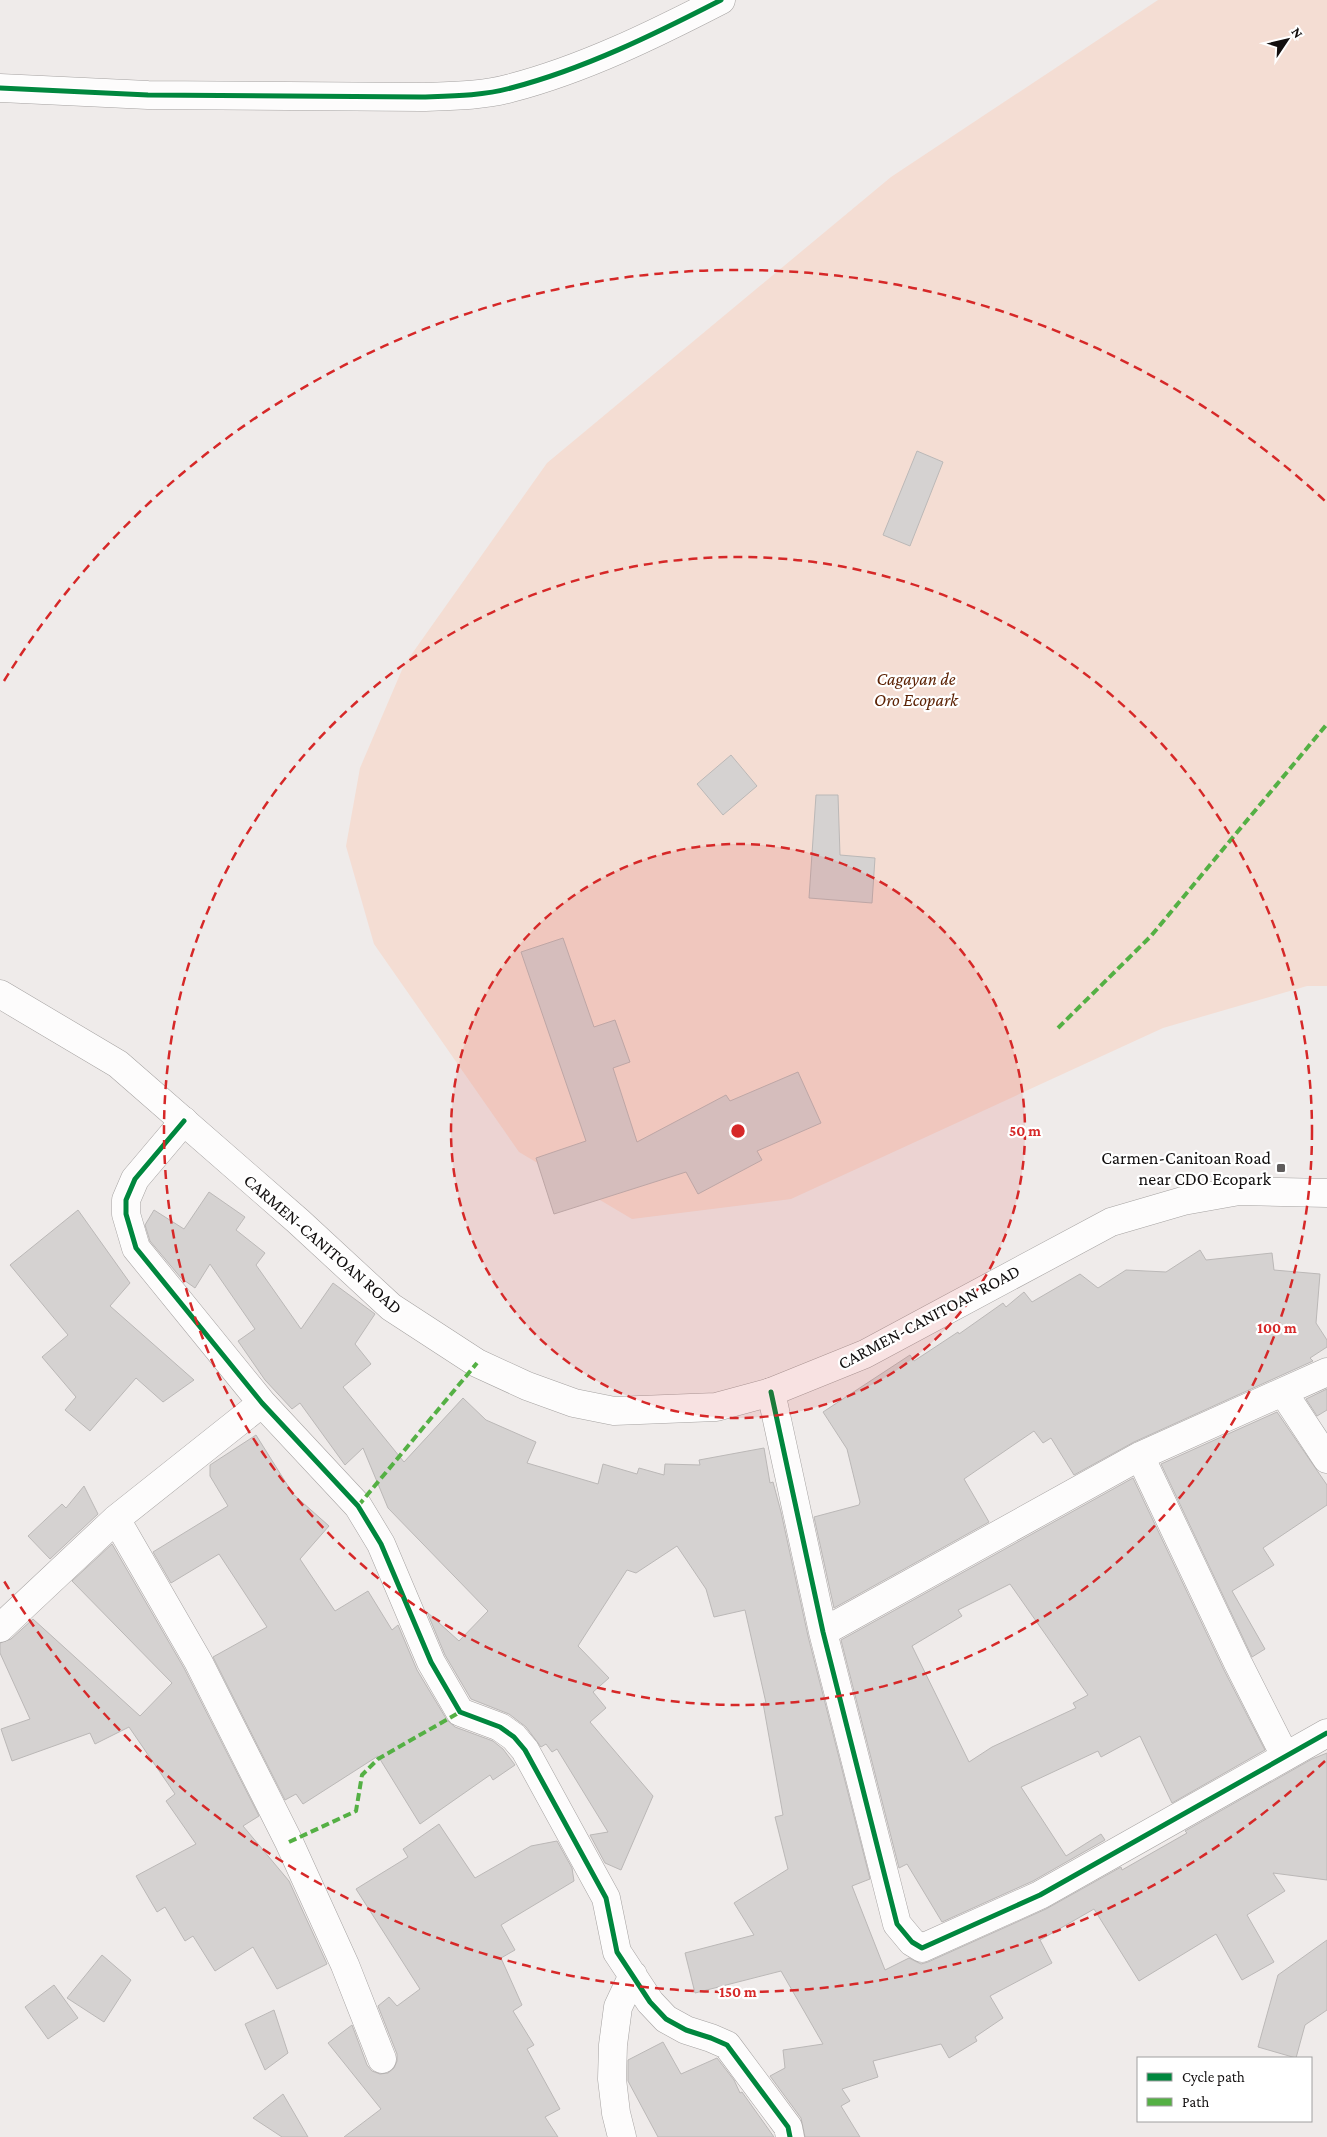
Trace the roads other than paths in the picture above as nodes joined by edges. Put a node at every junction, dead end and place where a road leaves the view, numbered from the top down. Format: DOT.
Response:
graph roads {
  1 [pos="721,0"];
  2 [pos="0,88"];
  3 [pos="0,994"];
  4 [pos="184,1121"];
  5 [pos="1327,1193"];
  6 [pos="1327,1372"];
  7 [pos="771,1392"];
  8 [pos="1282,1392"];
  9 [pos="262,1404"];
  10 [pos="1140,1456"];
  11 [pos="1327,1459"];
  12 [pos="116,1519"];
  13 [pos="0,1628"];
  14 [pos="823,1632"];
  15 [pos="1327,1734"];
  16 [pos="1285,1756"];
  17 [pos="633,1974"];
  18 [pos="382,2059"];
  19 [pos="622,2137"];
  20 [pos="790,2137"];
  1 -- 2 [label="street"];
  3 -- 4 [label="street, CARMEN-CANITOAN ROAD"];
  4 -- 7 [label="street, CARMEN-CANITOAN ROAD"];
  4 -- 9 [label="street"];
  5 -- 7 [label="street, CARMEN-CANITOAN ROAD"];
  6 -- 8 [label="street"];
  7 -- 14 [label="street"];
  8 -- 10 [label="street"];
  8 -- 11 [label="street"];
  9 -- 12 [label="street"];
  9 -- 17 [label="street"];
  10 -- 14 [label="street"];
  10 -- 16 [label="street"];
  12 -- 13 [label="street"];
  12 -- 18 [label="street"];
  14 -- 16 [label="street"];
  15 -- 16 [label="street"];
  17 -- 19 [label="street"];
  17 -- 20 [label="street"];
}
